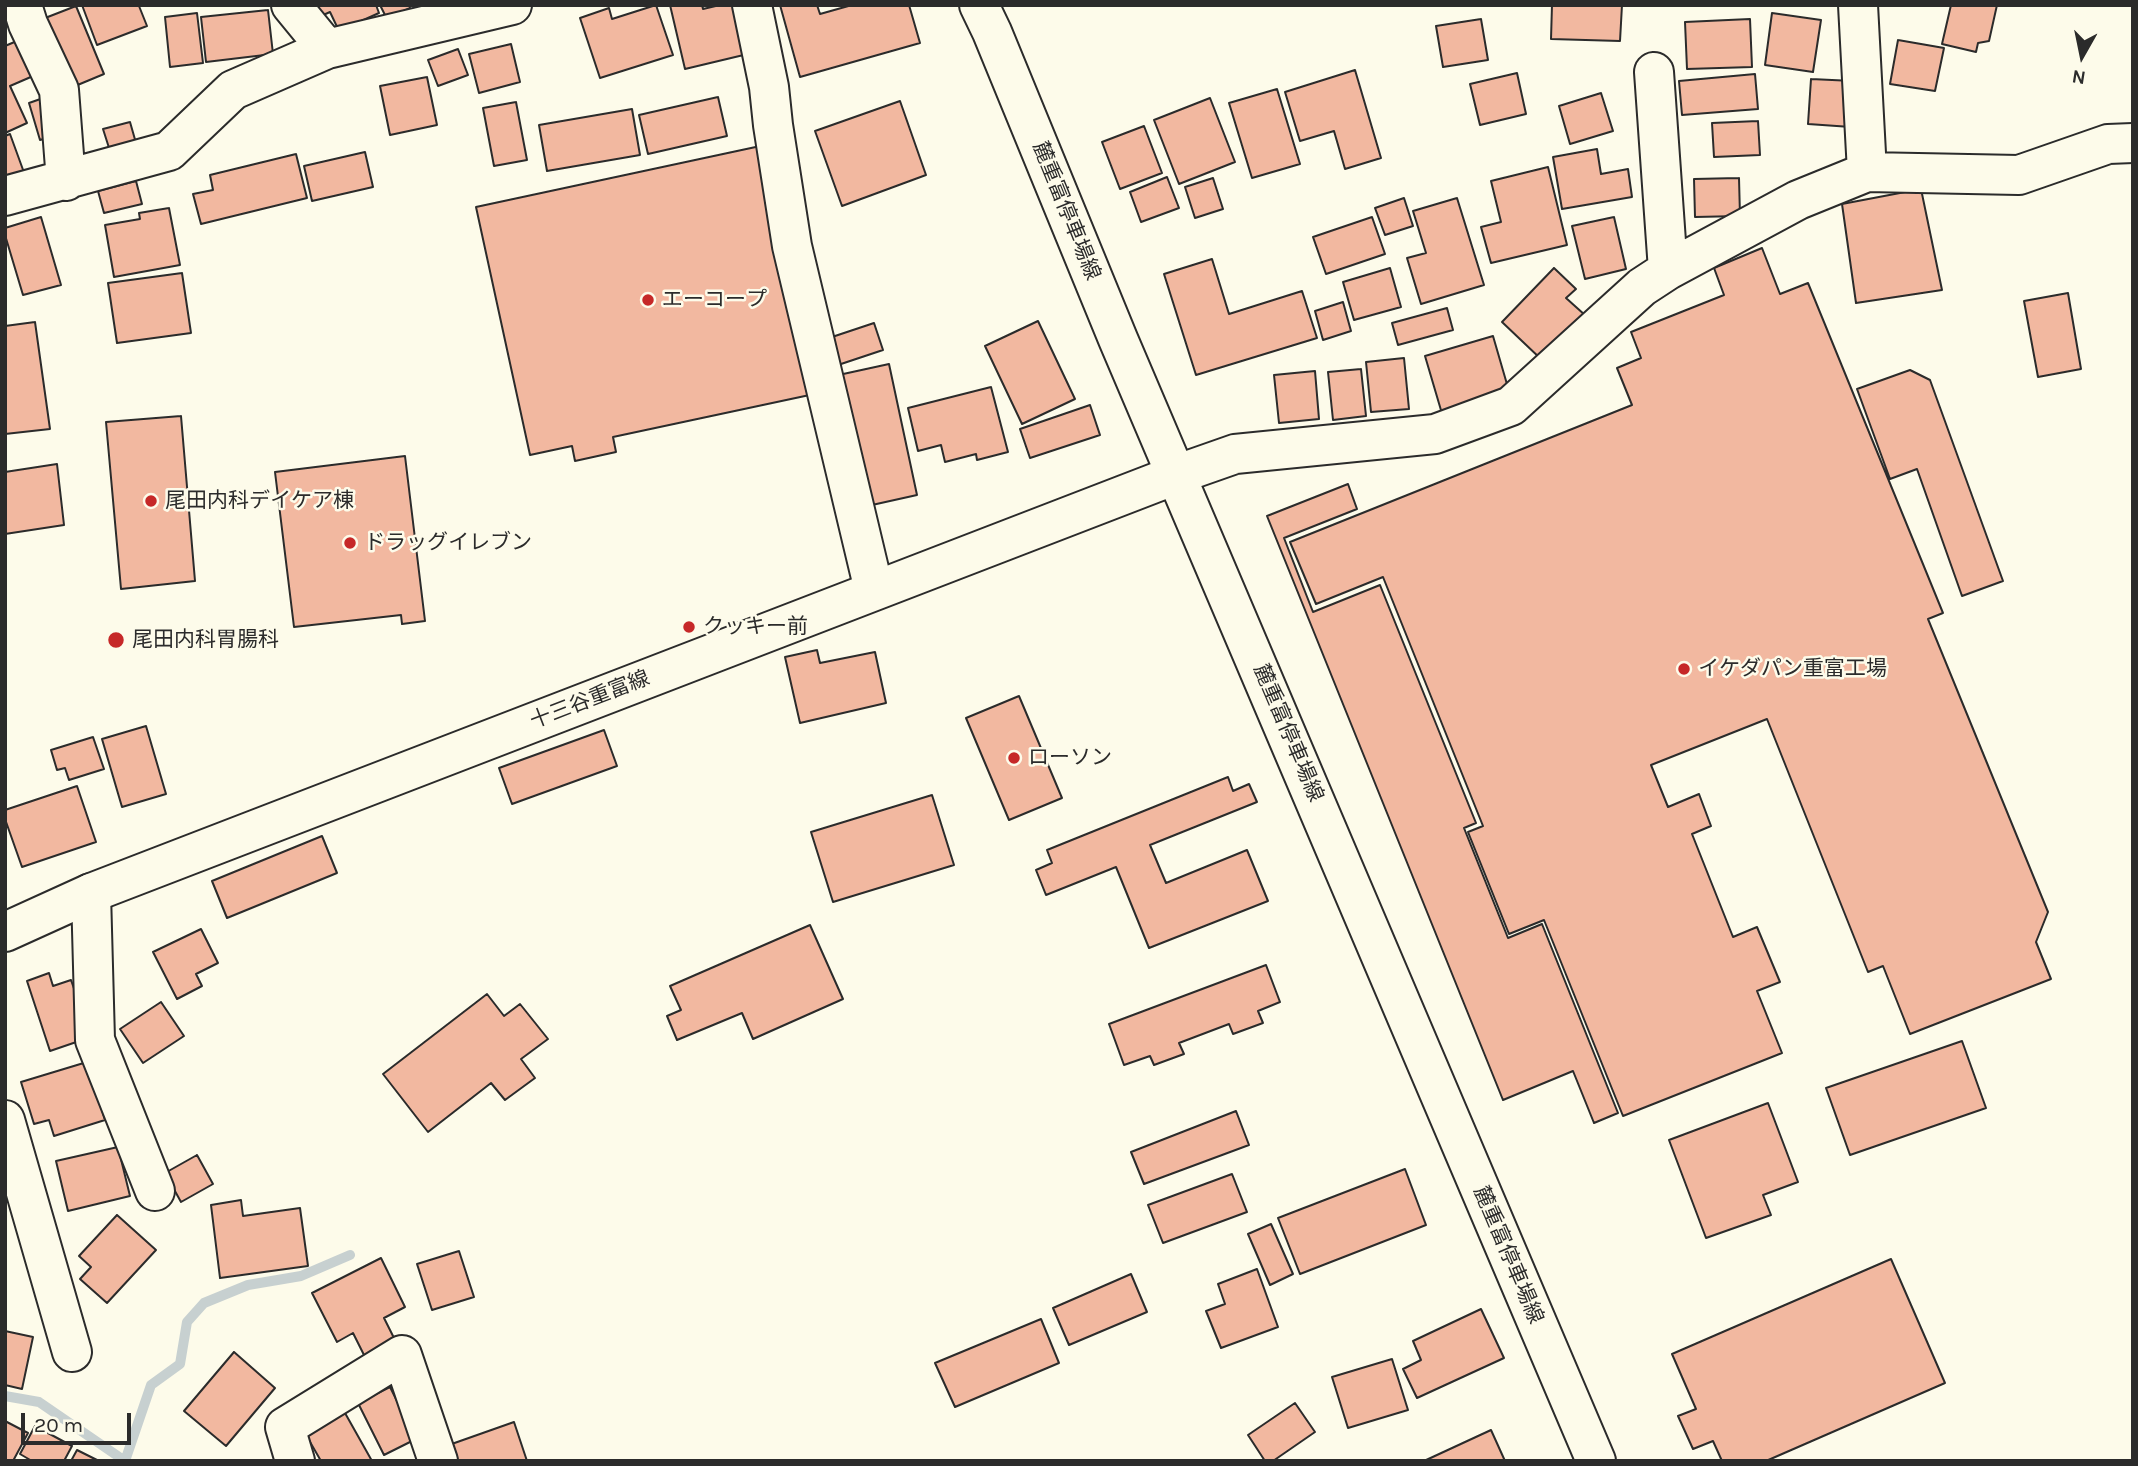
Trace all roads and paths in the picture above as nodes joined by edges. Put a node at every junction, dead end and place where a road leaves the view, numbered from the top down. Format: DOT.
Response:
graph roads {
  1 [pos="22,5"];
  2 [pos="291,5"];
  3 [pos="512,5"];
  4 [pos="752,5"];
  5 [pos="979,5"];
  6 [pos="1858,5"];
  7 [pos="327,49"];
  8 [pos="1654,72"];
  9 [pos="2133,143"];
  10 [pos="1867,172"];
  11 [pos="66,181"];
  12 [pos="5,196"];
  13 [pos="1668,270"];
  14 [pos="1178,474"];
  15 [pos="874,590"];
  16 [pos="90,893"];
  17 [pos="5,932"];
  18 [pos="5,1120"];
  19 [pos="155,1191"];
  20 [pos="72,1352"];
  21 [pos="295,1461"];
  22 [pos="438,1461"];
  23 [pos="1596,1461"];
  1 -- 11 [label="street"];
  2 -- 7 [label="street"];
  3 -- 7 [label="street"];
  4 -- 15 [label="street"];
  5 -- 14 [label="street, 麓重富停車場線"];
  6 -- 10 [label="street"];
  7 -- 11 [label="street"];
  8 -- 13 [label="street"];
  9 -- 10 [label="street"];
  10 -- 13 [label="street, 十三谷重富線"];
  11 -- 12 [label="street"];
  13 -- 14 [label="street, 十三谷重富線"];
  14 -- 15 [label="street, 十三谷重富線"];
  14 -- 23 [label="street, 麓重富停車場線"];
  15 -- 16 [label="street, 十三谷重富線"];
  16 -- 17 [label="street, 十三谷重富線"];
  16 -- 19 [label="street"];
  18 -- 20 [label="street"];
  21 -- 22 [label="street"];
}
